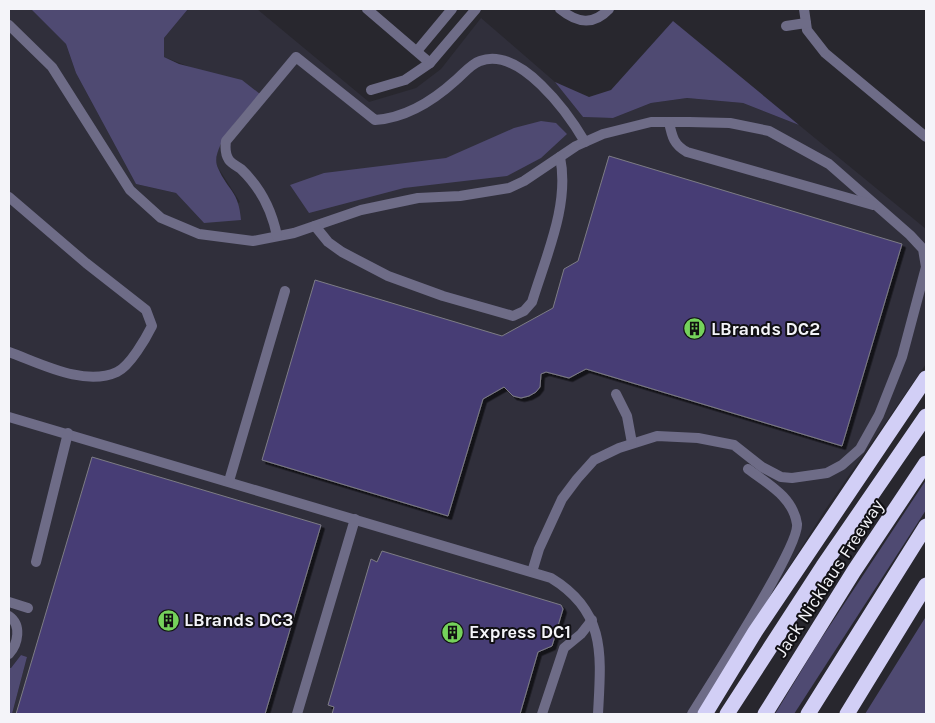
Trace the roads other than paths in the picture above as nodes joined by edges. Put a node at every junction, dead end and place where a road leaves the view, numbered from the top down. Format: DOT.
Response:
graph roads {
  1 [pos="367,9"];
  2 [pos="452,9"];
  3 [pos="476,9"];
  4 [pos="560,9"];
  5 [pos="609,9"];
  6 [pos="804,9"];
  7 [pos="806,23"];
  8 [pos="9,25"];
  9 [pos="786,26"];
  10 [pos="417,51"];
  11 [pos="430,63"];
  12 [pos="371,90"];
  13 [pos="669,122"];
  14 [pos="926,136"];
  15 [pos="585,142"];
  16 [pos="560,157"];
  17 [pos="9,197"];
  18 [pos="877,206"];
  19 [pos="315,226"];
  20 [pos="277,236"];
  21 [pos="286,291"];
  22 [pos="9,352"];
  23 [pos="926,378"];
  24 [pos="616,394"];
  25 [pos="926,416"];
  26 [pos="9,417"];
  27 [pos="68,433"];
  28 [pos="632,443"];
  29 [pos="926,463"];
  30 [pos="748,469"];
  31 [pos="229,481"];
  32 [pos="355,519"];
  33 [pos="926,526"];
  34 [pos="36,562"];
  35 [pos="532,572"];
  36 [pos="926,585"];
  37 [pos="9,602"];
  38 [pos="926,606"];
  39 [pos="28,608"];
  40 [pos="9,616"];
  41 [pos="592,620"];
  42 [pos="9,654"];
  43 [pos="850,708"];
  44 [pos="297,714"];
  45 [pos="542,714"];
  46 [pos="598,714"];
  47 [pos="692,714"];
  48 [pos="705,714"];
  49 [pos="727,714"];
  50 [pos="765,714"];
  51 [pos="808,714"];
  1 -- 10 [label="street"];
  2 -- 10 [label="street"];
  3 -- 11 [label="street"];
  4 -- 5 [label="street"];
  6 -- 7 [label="street"];
  7 -- 9 [label="street"];
  7 -- 14 [label="street"];
  8 -- 20 [label="street"];
  10 -- 11 [label="street"];
  11 -- 12 [label="street"];
  13 -- 15 [label="street"];
  13 -- 18 [label="street"];
  13 -- 18 [label="street"];
  15 -- 16 [label="street"];
  15 -- 20 [label="street"];
  16 -- 19 [label="street"];
  16 -- 19 [label="street"];
  17 -- 22 [label="street"];
  18 -- 28 [label="street"];
  19 -- 20 [label="street"];
  21 -- 31 [label="street"];
  23 -- 48 [label="highway"];
  24 -- 28 [label="street"];
  25 -- 49 [label="highway"];
  26 -- 27 [label="street"];
  27 -- 31 [label="street"];
  27 -- 34 [label="street"];
  28 -- 35 [label="street"];
  29 -- 50 [label="highway, Jack Nicklaus Freeway"];
  30 -- 47 [label="street"];
  31 -- 32 [label="street"];
  32 -- 35 [label="street"];
  32 -- 44 [label="street"];
  33 -- 51 [label="highway"];
  35 -- 41 [label="street"];
  36 -- 43 [label="highway"];
  37 -- 39 [label="street"];
  38 -- 43 [label="highway"];
  40 -- 42 [label="street"];
  41 -- 45 [label="street"];
  41 -- 46 [label="street"];
}
